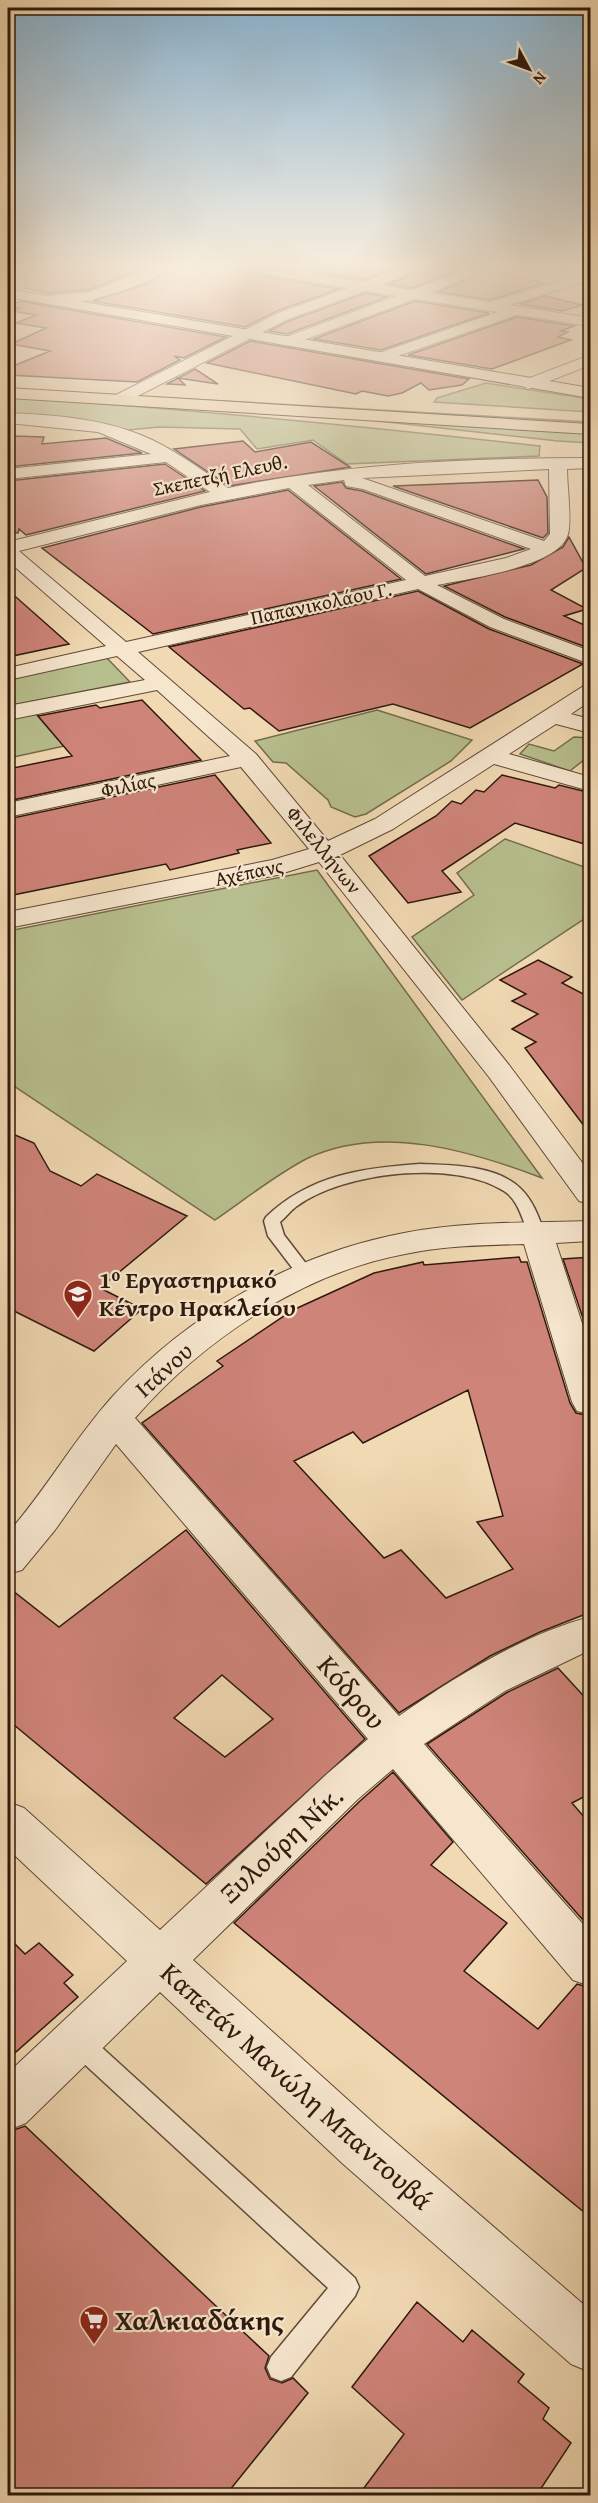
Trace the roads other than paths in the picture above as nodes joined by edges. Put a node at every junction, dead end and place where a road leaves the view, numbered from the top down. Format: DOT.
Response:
graph roads {
  1 [pos="16,387"];
  2 [pos="143,387"];
  3 [pos="548,387"];
  4 [pos="8,393"];
  5 [pos="591,393"];
  6 [pos="123,397"];
  7 [pos="211,406"];
  8 [pos="8,417"];
  9 [pos="589,420"];
  10 [pos="548,444"];
  11 [pos="588,452"];
  12 [pos="168,457"];
  13 [pos="558,464"];
  14 [pos="8,474"];
  15 [pos="297,485"];
  16 [pos="226,495"];
  17 [pos="546,548"];
  18 [pos="8,550"];
  19 [pos="418,582"];
  20 [pos="120,650"];
  21 [pos="591,657"];
  22 [pos="8,674"];
  23 [pos="162,683"];
  24 [pos="591,692"];
  25 [pos="8,713"];
  26 [pos="553,716"];
  27 [pos="591,726"];
  28 [pos="491,756"];
  29 [pos="248,759"];
  30 [pos="591,784"];
  31 [pos="8,810"];
  32 [pos="326,852"];
  33 [pos="8,920"];
  34 [pos="586,1181"];
  35 [pos="591,1231"];
  36 [pos="537,1234"];
  37 [pos="306,1274"];
  38 [pos="591,1402"];
  39 [pos="115,1419"];
  40 [pos="8,1558"];
  41 [pos="591,1633"];
  42 [pos="395,1741"];
  43 [pos="8,1821"];
  44 [pos="157,1961"];
  45 [pos="591,1965"];
  46 [pos="75,2040"];
  47 [pos="8,2106"];
  48 [pos="591,2345"];
  49 [pos="281,2367"];
  1 -- 6 [label="main road"];
  2 -- 6 [label="street"];
  3 -- 5 [label="street"];
  4 -- 6 [label="main road"];
  6 -- 7 [label="main road"];
  6 -- 9 [label="main road"];
  7 -- 9 [label="main road"];
  7 -- 10 [label="main road"];
  8 -- 12 [label="street"];
  11 -- 13 [label="street, Σκεπετζή Ελευθ."];
  12 -- 14 [label="street"];
  12 -- 16 [label="street"];
  13 -- 15 [label="street, Σκεπετζή Ελευθ."];
  13 -- 17 [label="street"];
  15 -- 16 [label="street, Σκεπετζή Ελευθ."];
  15 -- 17 [label="street"];
  15 -- 19 [label="street"];
  16 -- 18 [label="street, Σκεπετζή Ελευθ."];
  17 -- 19 [label="street, Παπανικολάου Γ."];
  18 -- 20 [label="street, Φιλελλήνων"];
  19 -- 20 [label="street, Παπανικολάου Γ."];
  19 -- 21 [label="street"];
  20 -- 22 [label="street, Παπανικολάου Γ."];
  20 -- 23 [label="street, Φιλελλήνων"];
  23 -- 25 [label="street"];
  23 -- 29 [label="street, Φιλελλήνων"];
  24 -- 26 [label="street, Αχέπανς"];
  26 -- 27 [label="street"];
  26 -- 28 [label="street, Αχέπανς"];
  28 -- 30 [label="street"];
  28 -- 32 [label="street, Αχέπανς"];
  29 -- 31 [label="street, Φιλίας"];
  29 -- 32 [label="street, Φιλελλήνων"];
  32 -- 33 [label="street, Αχέπανς"];
  32 -- 34 [label="street, Φιλελλήνων"];
  35 -- 36 [label="street, Ιτάνου"];
  36 -- 37 [label="street, Ιτάνου"];
  36 -- 37 [label="lane"];
  36 -- 38 [label="street"];
  37 -- 39 [label="street, Ιτάνου"];
  39 -- 40 [label="street, Ιτάνου"];
  39 -- 42 [label="street, Κόδρου"];
  41 -- 42 [label="street, Ξυλούρη Νίκ."];
  42 -- 44 [label="street, Ξυλούρη Νίκ."];
  42 -- 45 [label="street, Κόδρου"];
  43 -- 44 [label="street, Καπετάν Μανώλη Μπαντουβά"];
  44 -- 46 [label="street, Ξυλούρη Νίκ."];
  44 -- 48 [label="street, Καπετάν Μανώλη Μπαντουβά"];
  46 -- 47 [label="street, Ξυλούρη Νίκ."];
  46 -- 49 [label="lane"];
}
